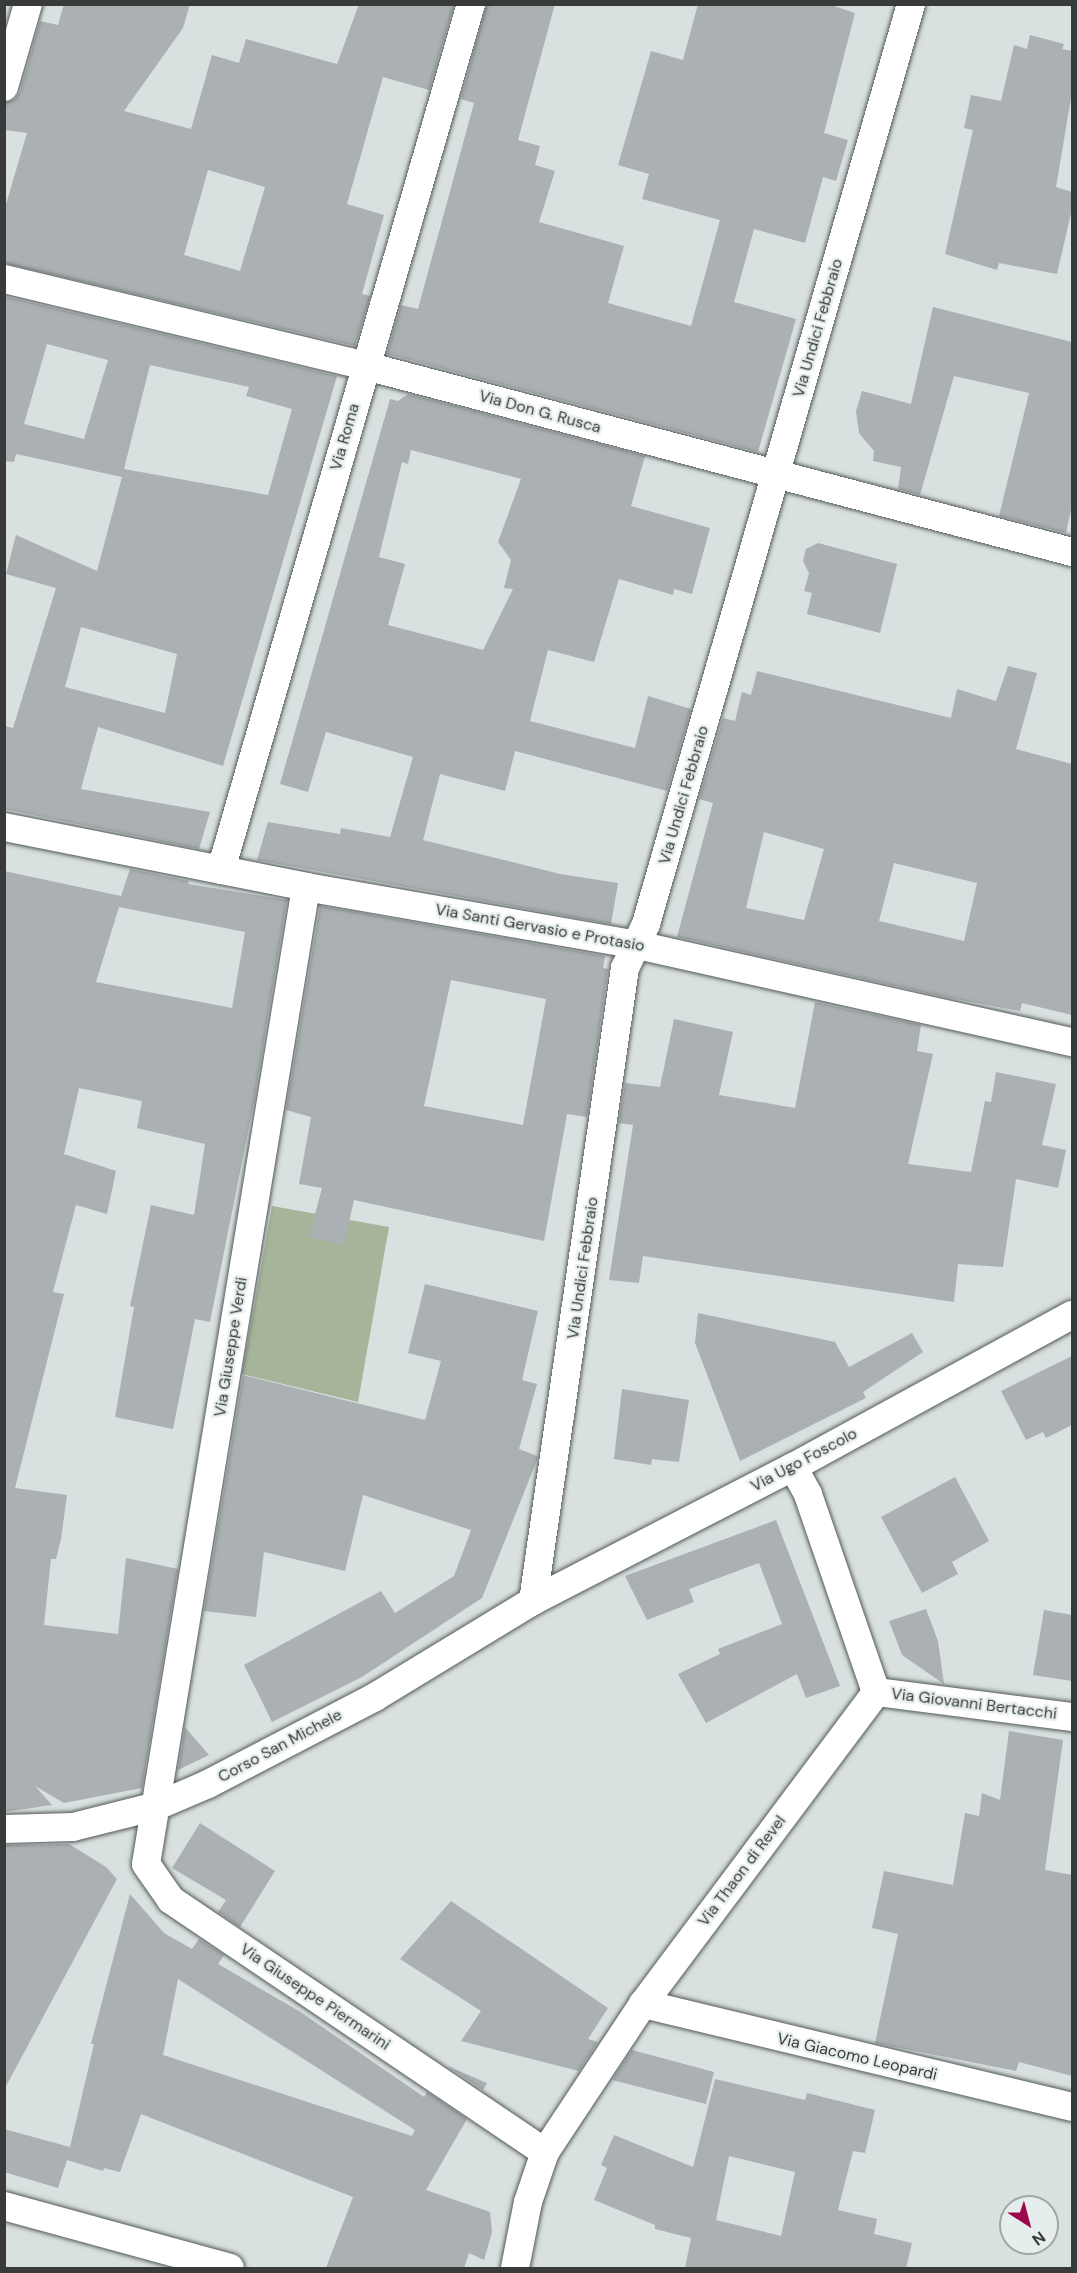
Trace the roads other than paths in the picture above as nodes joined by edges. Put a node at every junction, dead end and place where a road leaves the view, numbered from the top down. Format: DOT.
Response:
graph roads {
  1 [pos="28,4"];
  2 [pos="471,4"];
  3 [pos="911,4"];
  4 [pos="4,87"];
  5 [pos="4,279"];
  6 [pos="366,366"];
  7 [pos="776,474"];
  8 [pos="1072,552"];
  9 [pos="4,827"];
  10 [pos="221,870"];
  11 [pos="306,887"];
  12 [pos="637,945"];
  13 [pos="1072,1041"];
  14 [pos="1072,1315"];
  15 [pos="793,1467"];
  16 [pos="533,1601"];
  17 [pos="876,1692"];
  18 [pos="1072,1717"];
  19 [pos="157,1806"];
  20 [pos="4,1829"];
  21 [pos="643,2004"];
  22 [pos="1072,2107"];
  23 [pos="545,2152"];
  24 [pos="4,2206"];
  25 [pos="230,2268"];
  26 [pos="515,2268"];
  1 -- 4 [label="street"];
  2 -- 6 [label="street, Via Roma"];
  3 -- 7 [label="street, Via Undici Febbraio"];
  5 -- 6 [label="street, Via Don G. Rusca"];
  6 -- 7 [label="street, Via Don G. Rusca"];
  6 -- 10 [label="street, Via Roma"];
  7 -- 8 [label="street, Via Don G. Rusca"];
  7 -- 12 [label="street, Via Undici Febbraio"];
  9 -- 10 [label="street, Via Santi Gervasio e Protasio"];
  10 -- 11 [label="street, Via Santi Gervasio e Protasio"];
  11 -- 12 [label="street, Via Santi Gervasio e Protasio"];
  11 -- 19 [label="street, Via Giuseppe Verdi"];
  12 -- 13 [label="street, Via Santi Gervasio e Protasio"];
  12 -- 16 [label="street, Via Undici Febbraio"];
  14 -- 15 [label="street, Via Ugo Foscolo"];
  15 -- 16 [label="street, Via Ugo Foscolo"];
  15 -- 17 [label="street"];
  16 -- 19 [label="street, Corso San Michele"];
  17 -- 18 [label="street, Via Giovanni Bertacchi"];
  17 -- 21 [label="street, Via Thaon di Revel"];
  19 -- 20 [label="street, Corso San Michele"];
  19 -- 23 [label="street, Via Giuseppe Piermarini"];
  21 -- 22 [label="street, Via Giacomo Leopardi"];
  21 -- 23 [label="street, Via Thaon di Revel"];
  23 -- 26 [label="street, Via Thaon di Revel"];
  24 -- 25 [label="street"];
}
